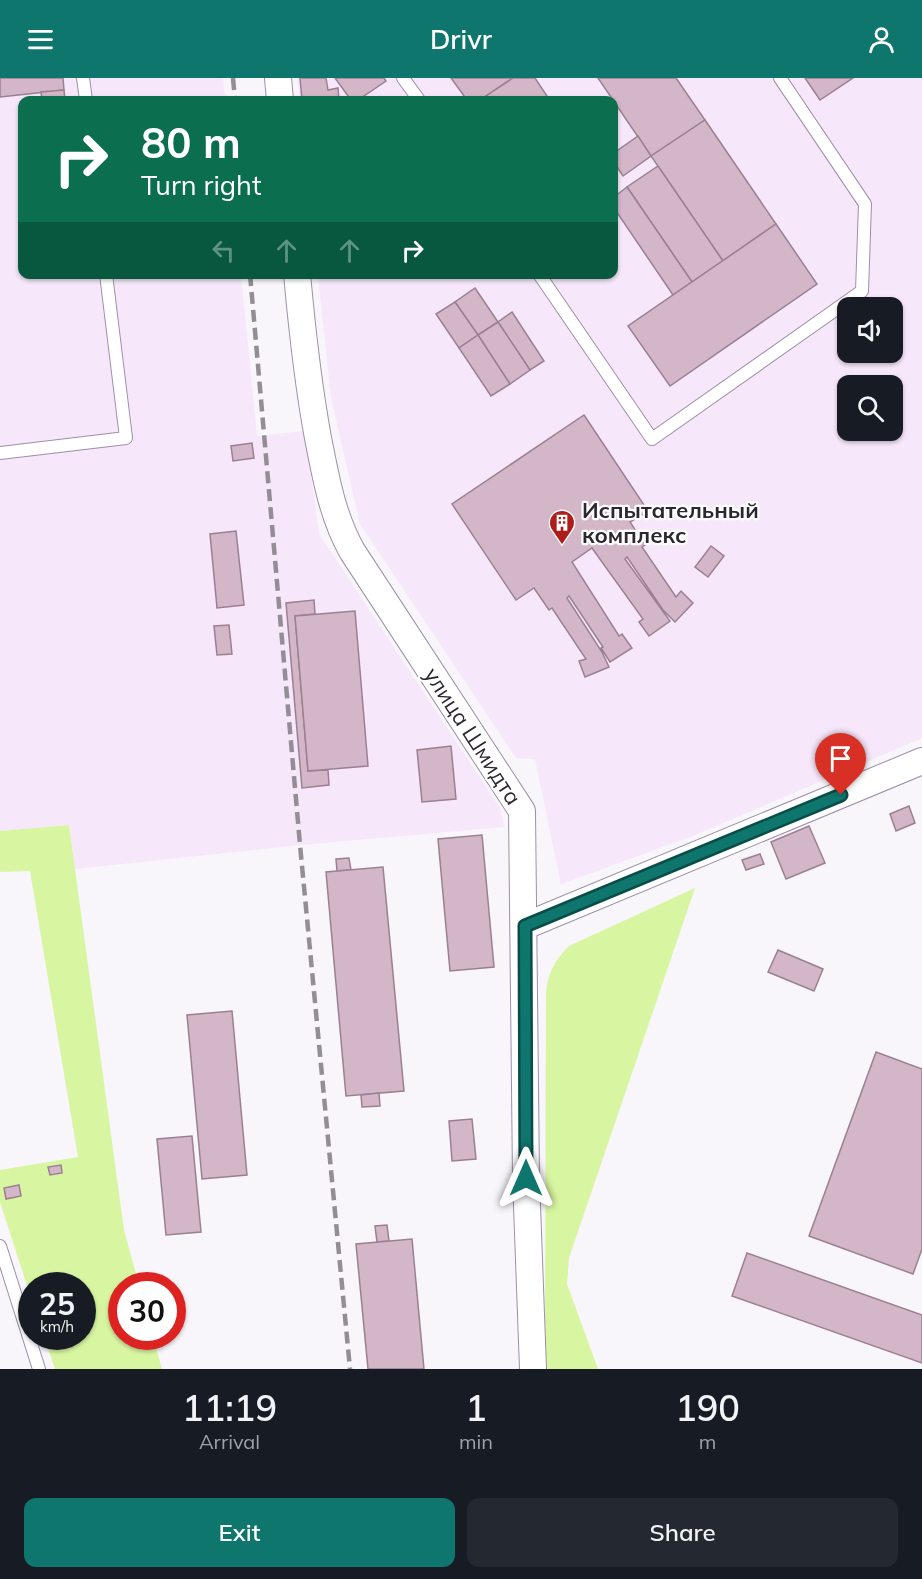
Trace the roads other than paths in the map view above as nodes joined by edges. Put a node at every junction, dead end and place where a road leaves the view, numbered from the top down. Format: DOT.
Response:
graph roads {
  1 [pos="83,78"];
  2 [pos="278,78"];
  3 [pos="404,78"];
  4 [pos="780,78"];
  5 [pos="85,96"];
  6 [pos="280,96"];
  7 [pos="416,96"];
  8 [pos="107,279"];
  9 [pos="297,279"];
  10 [pos="542,279"];
  11 [pos="0,453"];
  12 [pos="922,761"];
  13 [pos="525,926"];
  14 [pos="0,1246"];
  15 [pos="39,1369"];
  16 [pos="533,1369"];
  1 -- 5 [label="lane"];
  2 -- 6 [label="street"];
  3 -- 7 [label="lane"];
  4 -- 10 [label="lane"];
  8 -- 11 [label="lane"];
  9 -- 13 [label="street, улица Шмидта"];
  12 -- 13 [label="street"];
  13 -- 16 [label="street, улица Шмидта"];
  14 -- 15 [label="lane"];
}
